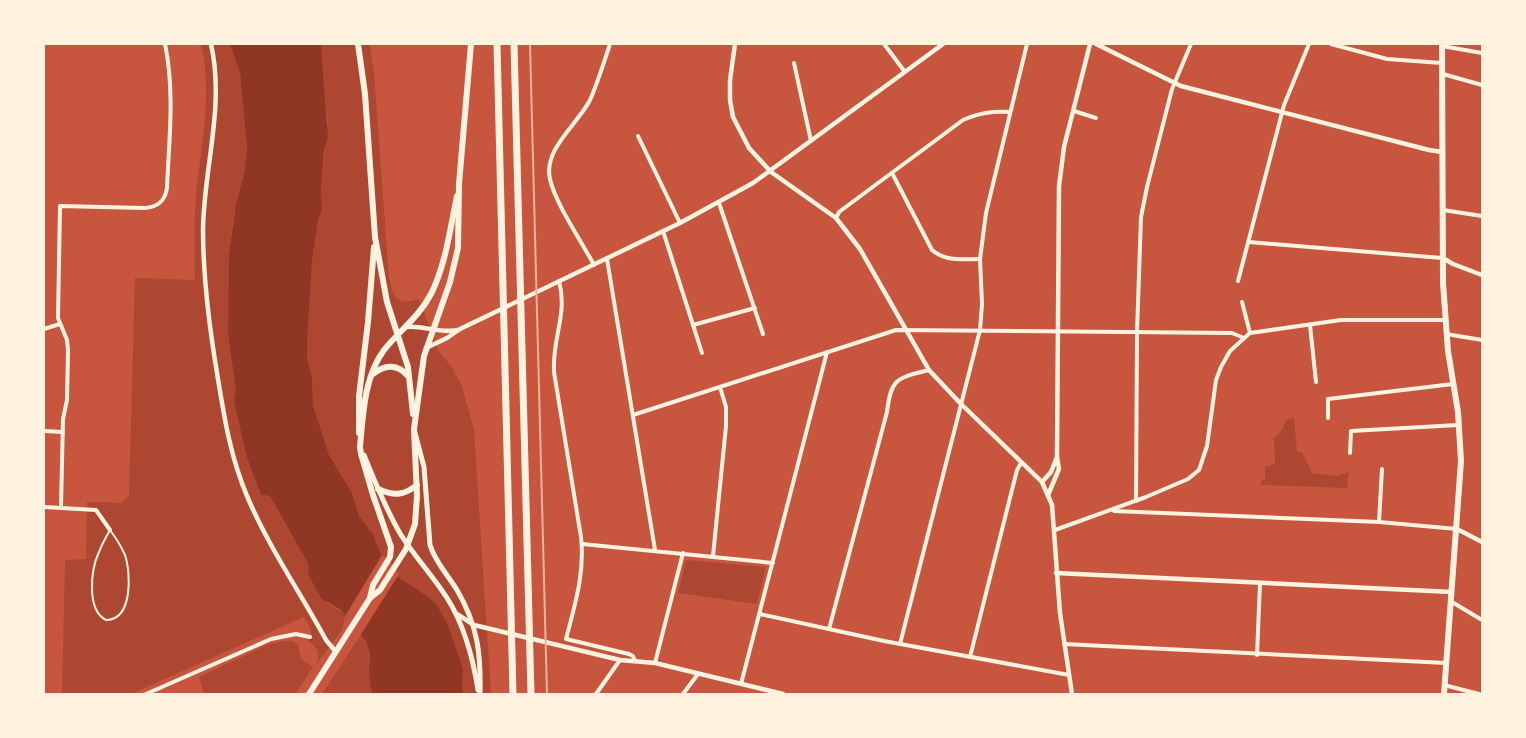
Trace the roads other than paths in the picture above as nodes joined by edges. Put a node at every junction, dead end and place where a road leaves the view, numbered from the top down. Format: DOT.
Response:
graph roads {
  1 [pos="165,44"];
  2 [pos="211,44"];
  3 [pos="358,44"];
  4 [pos="472,44"];
  5 [pos="514,44"];
  6 [pos="610,44"];
  7 [pos="735,44"];
  8 [pos="884,44"];
  9 [pos="943,44"];
  10 [pos="1027,44"];
  11 [pos="1090,44"];
  12 [pos="1096,44"];
  13 [pos="1191,44"];
  14 [pos="1309,44"];
  15 [pos="1331,44"];
  16 [pos="1442,45"];
  17 [pos="497,47"];
  18 [pos="1482,53"];
  19 [pos="794,63"];
  20 [pos="1442,63"];
  21 [pos="905,72"];
  22 [pos="1442,74"];
  23 [pos="1175,82"];
  24 [pos="1482,85"];
  25 [pos="1074,111"];
  26 [pos="1010,112"];
  27 [pos="1283,112"];
  28 [pos="1096,118"];
  29 [pos="638,135"];
  30 [pos="812,142"];
  31 [pos="1442,152"];
  32 [pos="771,172"];
  33 [pos="892,173"];
  34 [pos="459,184"];
  35 [pos="718,203"];
  36 [pos="1442,210"];
  37 [pos="1482,216"];
  38 [pos="836,218"];
  39 [pos="680,223"];
  40 [pos="663,231"];
  41 [pos="375,237"];
  42 [pos="1249,242"];
  43 [pos="1443,258"];
  44 [pos="607,259"];
  45 [pos="980,259"];
  46 [pos="594,265"];
  47 [pos="1482,274"];
  48 [pos="559,281"];
  49 [pos="1238,281"];
  50 [pos="1242,302"];
  51 [pos="755,308"];
  52 [pos="1445,320"];
  53 [pos="60,324"];
  54 [pos="1310,324"];
  55 [pos="693,325"];
  56 [pos="405,327"];
  57 [pos="433,328"];
  58 [pos="44,329"];
  59 [pos="460,329"];
  60 [pos="906,330"];
  61 [pos="980,330"];
  62 [pos="1058,330"];
  63 [pos="1137,332"];
  64 [pos="1250,333"];
  65 [pos="764,334"];
  66 [pos="1446,334"];
  67 [pos="398,335"];
  68 [pos="1244,338"];
  69 [pos="1482,340"];
  70 [pos="426,348"];
  71 [pos="827,352"];
  72 [pos="702,353"];
  73 [pos="929,370"];
  74 [pos="372,374"];
  75 [pos="410,379"];
  76 [pos="1316,382"];
  77 [pos="1453,384"];
  78 [pos="720,387"];
  79 [pos="960,404"];
  80 [pos="633,415"];
  81 [pos="1328,418"];
  82 [pos="1459,425"];
  83 [pos="414,429"];
  84 [pos="44,431"];
  85 [pos="63,432"];
  86 [pos="360,447"];
  87 [pos="1350,453"];
  88 [pos="1057,457"];
  89 [pos="1021,463"];
  90 [pos="1382,469"];
  91 [pos="1042,482"];
  92 [pos="417,485"];
  93 [pos="378,489"];
  94 [pos="1048,495"];
  95 [pos="1136,501"];
  96 [pos="44,507"];
  97 [pos="61,507"];
  98 [pos="1110,510"];
  99 [pos="1380,522"];
  100 [pos="1457,529"];
  101 [pos="110,530"];
  102 [pos="1055,530"];
  103 [pos="1482,542"];
  104 [pos="582,544"];
  105 [pos="408,545"];
  106 [pos="654,550"];
  107 [pos="683,553"];
  108 [pos="713,556"];
  109 [pos="773,562"];
  110 [pos="1056,573"];
  111 [pos="1260,583"];
  112 [pos="1452,592"];
  113 [pos="370,598"];
  114 [pos="1452,602"];
  115 [pos="455,612"];
  116 [pos="760,614"];
  117 [pos="1482,620"];
  118 [pos="474,625"];
  119 [pos="829,629"];
  120 [pos="310,637"];
  121 [pos="900,644"];
  122 [pos="1064,644"];
  123 [pos="336,652"];
  124 [pos="1257,655"];
  125 [pos="970,657"];
  126 [pos="620,660"];
  127 [pos="635,661"];
  128 [pos="655,663"];
  129 [pos="1447,663"];
  130 [pos="698,674"];
  131 [pos="1069,675"];
  132 [pos="741,684"];
  133 [pos="1444,685"];
  134 [pos="146,694"];
  135 [pos="309,694"];
  136 [pos="479,694"];
  137 [pos="513,694"];
  138 [pos="531,694"];
  139 [pos="596,694"];
  140 [pos="683,694"];
  141 [pos="783,694"];
  142 [pos="1072,694"];
  143 [pos="1444,694"];
  144 [pos="1479,694"];
  1 -- 53 [label="street"];
  2 -- 123 [label="street"];
  3 -- 41 [label="main road"];
  4 -- 34 [label="main road"];
  5 -- 138 [label="highway"];
  6 -- 46 [label="street"];
  7 -- 32 [label="street"];
  8 -- 21 [label="street"];
  9 -- 21 [label="street"];
  10 -- 26 [label="street"];
  11 -- 25 [label="street"];
  12 -- 23 [label="street"];
  13 -- 23 [label="street"];
  14 -- 27 [label="street"];
  15 -- 20 [label="street"];
  16 -- 18 [label="street"];
  16 -- 20 [label="main road"];
  17 -- 137 [label="highway"];
  19 -- 30 [label="street"];
  20 -- 22 [label="main road"];
  21 -- 30 [label="street"];
  22 -- 24 [label="street"];
  22 -- 31 [label="main road"];
  23 -- 27 [label="street"];
  23 -- 63 [label="street"];
  25 -- 28 [label="street"];
  25 -- 62 [label="street"];
  26 -- 33 [label="street"];
  26 -- 45 [label="street"];
  27 -- 31 [label="street"];
  27 -- 42 [label="street"];
  29 -- 39 [label="street"];
  30 -- 32 [label="street"];
  31 -- 36 [label="main road"];
  32 -- 35 [label="street"];
  32 -- 38 [label="street"];
  33 -- 38 [label="street"];
  33 -- 45 [label="street"];
  34 -- 56 [label="main road"];
  34 -- 57 [label="main road"];
  35 -- 39 [label="street"];
  35 -- 51 [label="street"];
  36 -- 37 [label="street"];
  36 -- 43 [label="main road"];
  38 -- 60 [label="street"];
  39 -- 40 [label="street"];
  40 -- 44 [label="street"];
  40 -- 55 [label="street"];
  41 -- 67 [label="main road"];
  41 -- 86 [label="main road"];
  42 -- 43 [label="street"];
  42 -- 49 [label="street"];
  43 -- 47 [label="street"];
  43 -- 52 [label="main road"];
  44 -- 46 [label="street"];
  44 -- 80 [label="street"];
  45 -- 61 [label="street"];
  46 -- 48 [label="street"];
  48 -- 59 [label="street"];
  48 -- 104 [label="street"];
  50 -- 64 [label="street"];
  51 -- 55 [label="street"];
  51 -- 65 [label="street"];
  52 -- 54 [label="street"];
  52 -- 66 [label="main road"];
  53 -- 58 [label="street"];
  53 -- 85 [label="street"];
  54 -- 64 [label="street"];
  54 -- 76 [label="street"];
  55 -- 72 [label="street"];
  56 -- 57 [label="street"];
  56 -- 67 [label="main road"];
  57 -- 59 [label="street"];
  57 -- 70 [label="main road"];
  59 -- 70 [label="street"];
  60 -- 61 [label="street"];
  60 -- 71 [label="street"];
  60 -- 73 [label="street"];
  61 -- 62 [label="street"];
  61 -- 79 [label="street"];
  62 -- 63 [label="street"];
  62 -- 88 [label="street"];
  63 -- 68 [label="street"];
  63 -- 95 [label="street"];
  64 -- 68 [label="street"];
  66 -- 69 [label="street"];
  66 -- 77 [label="main road"];
  67 -- 74 [label="main road"];
  67 -- 75 [label="main road"];
  68 -- 95 [label="street"];
  70 -- 83 [label="main road"];
  71 -- 78 [label="street"];
  71 -- 109 [label="street"];
  73 -- 79 [label="street"];
  73 -- 119 [label="street"];
  74 -- 75 [label="main road"];
  74 -- 86 [label="main road"];
  75 -- 83 [label="main road"];
  77 -- 81 [label="street"];
  77 -- 82 [label="main road"];
  78 -- 80 [label="street"];
  78 -- 108 [label="street"];
  79 -- 89 [label="street"];
  79 -- 121 [label="street"];
  80 -- 106 [label="street"];
  82 -- 87 [label="street"];
  82 -- 100 [label="main road"];
  83 -- 92 [label="main road"];
  83 -- 118 [label="main road"];
  84 -- 85 [label="street"];
  85 -- 97 [label="street"];
  86 -- 93 [label="main road"];
  86 -- 113 [label="main road"];
  88 -- 91 [label="street"];
  88 -- 94 [label="street"];
  89 -- 91 [label="street"];
  89 -- 125 [label="street"];
  90 -- 99 [label="street"];
  91 -- 94 [label="street"];
  92 -- 93 [label="main road"];
  92 -- 105 [label="main road"];
  93 -- 105 [label="main road"];
  94 -- 102 [label="street"];
  95 -- 98 [label="street"];
  96 -- 97 [label="street"];
  97 -- 101 [label="street"];
  98 -- 99 [label="street"];
  98 -- 102 [label="street"];
  99 -- 100 [label="street"];
  100 -- 103 [label="street"];
  100 -- 112 [label="main road"];
  101 -- 101 [label="lane"];
  102 -- 110 [label="street"];
  104 -- 106 [label="street"];
  104 -- 127 [label="street"];
  105 -- 113 [label="main road"];
  105 -- 115 [label="main road"];
  106 -- 107 [label="street"];
  107 -- 108 [label="street"];
  107 -- 128 [label="street"];
  108 -- 109 [label="street"];
  109 -- 116 [label="street"];
  110 -- 111 [label="street"];
  110 -- 122 [label="street"];
  111 -- 112 [label="street"];
  111 -- 124 [label="street"];
  112 -- 114 [label="main road"];
  113 -- 123 [label="main road"];
  114 -- 117 [label="street"];
  114 -- 129 [label="main road"];
  115 -- 118 [label="street"];
  115 -- 136 [label="main road"];
  116 -- 119 [label="street"];
  116 -- 132 [label="street"];
  118 -- 126 [label="street"];
  118 -- 136 [label="main road"];
  119 -- 121 [label="street"];
  120 -- 134 [label="street"];
  121 -- 125 [label="street"];
  122 -- 124 [label="street"];
  122 -- 131 [label="street"];
  123 -- 135 [label="main road"];
  124 -- 129 [label="street"];
  125 -- 131 [label="street"];
  126 -- 127 [label="street"];
  126 -- 139 [label="street"];
  127 -- 128 [label="street"];
  128 -- 130 [label="street"];
  129 -- 133 [label="main road"];
  130 -- 132 [label="street"];
  130 -- 140 [label="street"];
  131 -- 142 [label="street"];
  132 -- 141 [label="street"];
  133 -- 143 [label="main road"];
  133 -- 144 [label="street"];
}
